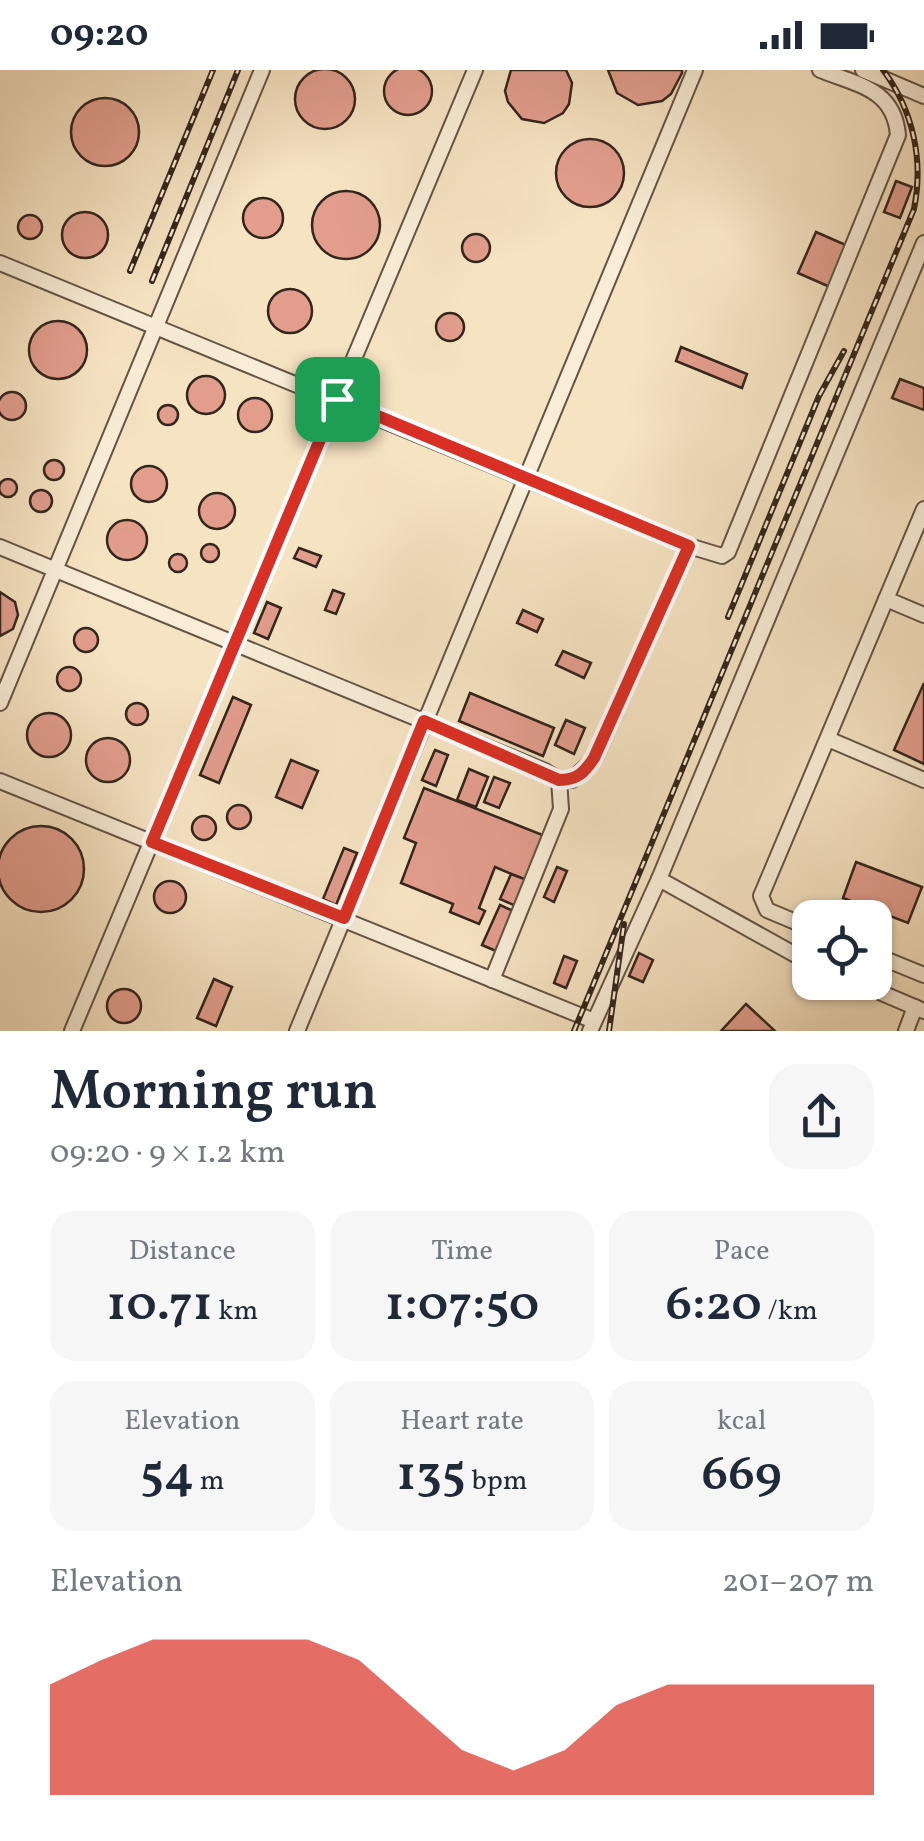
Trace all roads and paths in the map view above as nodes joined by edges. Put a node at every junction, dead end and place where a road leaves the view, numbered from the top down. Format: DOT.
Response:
graph roads {
  1 [pos="262,70"];
  2 [pos="475,70"];
  3 [pos="695,70"];
  4 [pos="820,70"];
  5 [pos="864,70"];
  6 [pos="924,96"];
  7 [pos="924,243"];
  8 [pos="0,264"];
  9 [pos="156,327"];
  10 [pos="337,399"];
  11 [pos="529,478"];
  12 [pos="924,509"];
  13 [pos="689,546"];
  14 [pos="0,547"];
  15 [pos="56,570"];
  16 [pos="886,599"];
  17 [pos="924,615"];
  18 [pos="234,644"];
  19 [pos="0,702"];
  20 [pos="424,721"];
  21 [pos="828,739"];
  22 [pos="559,780"];
  23 [pos="924,780"];
  24 [pos="0,781"];
  25 [pos="152,842"];
  26 [pos="659,879"];
  27 [pos="344,918"];
  28 [pos="792,920"];
  29 [pos="792,955"];
  30 [pos="892,962"];
  31 [pos="924,975"];
  32 [pos="492,980"];
  33 [pos="892,997"];
  34 [pos="920,1009"];
  35 [pos="592,1026"];
  36 [pos="72,1031"];
  37 [pos="297,1031"];
  38 [pos="906,1031"];
  1 -- 9 [label="street"];
  2 -- 10 [label="street"];
  3 -- 11 [label="street"];
  4 -- 13 [label="street"];
  5 -- 6 [label="street"];
  7 -- 26 [label="street"];
  8 -- 9 [label="street"];
  9 -- 10 [label="street"];
  9 -- 15 [label="street"];
  10 -- 11 [label="street"];
  10 -- 18 [label="street"];
  11 -- 13 [label="street"];
  11 -- 20 [label="street"];
  12 -- 16 [label="street"];
  13 -- 22 [label="street"];
  14 -- 15 [label="street"];
  15 -- 18 [label="street"];
  15 -- 19 [label="street"];
  16 -- 17 [label="street"];
  16 -- 21 [label="street"];
  18 -- 20 [label="street"];
  18 -- 25 [label="street"];
  20 -- 22 [label="street"];
  20 -- 27 [label="street"];
  21 -- 23 [label="street"];
  21 -- 28 [label="street"];
  22 -- 32 [label="street"];
  24 -- 25 [label="street"];
  25 -- 27 [label="street"];
  25 -- 36 [label="street"];
  26 -- 29 [label="street"];
  26 -- 35 [label="street"];
  27 -- 32 [label="street"];
  27 -- 37 [label="street"];
  30 -- 31 [label="street"];
  32 -- 35 [label="street"];
  33 -- 34 [label="street"];
  34 -- 38 [label="street"];
}
